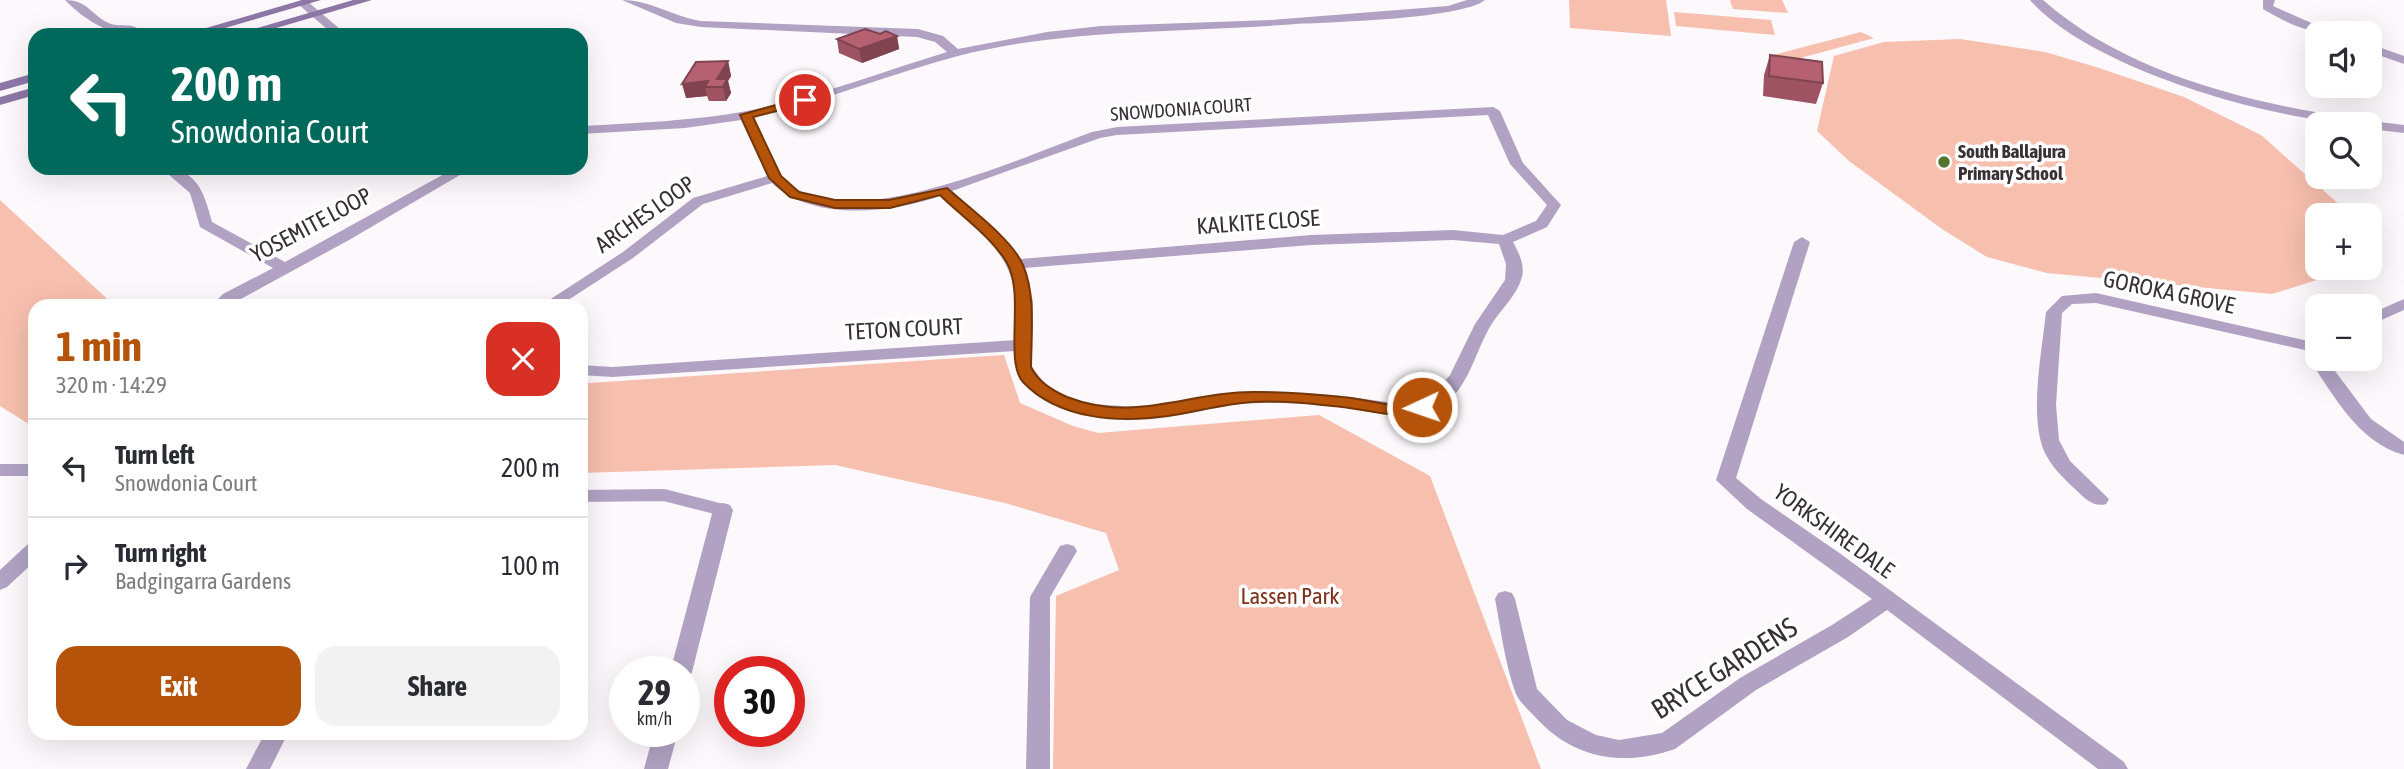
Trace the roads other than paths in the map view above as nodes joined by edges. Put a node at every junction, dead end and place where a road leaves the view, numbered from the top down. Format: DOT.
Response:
graph roads {
  1 [pos="71,0"];
  2 [pos="366,0"];
  3 [pos="628,0"];
  4 [pos="1479,0"];
  5 [pos="2036,0"];
  6 [pos="2269,0"];
  7 [pos="309,2"];
  8 [pos="317,13"];
  9 [pos="2305,25"];
  10 [pos="120,28"];
  11 [pos="214,28"];
  12 [pos="264,28"];
  13 [pos="333,28"];
  14 [pos="2382,52"];
  15 [pos="956,54"];
  16 [pos="2404,60"];
  17 [pos="28,80"];
  18 [pos="0,87"];
  19 [pos="28,93"];
  20 [pos="0,101"];
  21 [pos="2305,112"];
  22 [pos="746,115"];
  23 [pos="2382,126"];
  24 [pos="2404,129"];
  25 [pos="588,130"];
  26 [pos="1517,164"];
  27 [pos="177,175"];
  28 [pos="452,175"];
  29 [pos="775,178"];
  30 [pos="942,190"];
  31 [pos="1504,240"];
  32 [pos="1802,242"];
  33 [pos="1015,264"];
  34 [pos="285,268"];
  35 [pos="227,299"];
  36 [pos="559,299"];
  37 [pos="2404,304"];
  38 [pos="2382,314"];
  39 [pos="1023,345"];
  40 [pos="2305,349"];
  41 [pos="588,370"];
  42 [pos="2328,371"];
  43 [pos="2404,449"];
  44 [pos="0,470"];
  45 [pos="28,470"];
  46 [pos="588,496"];
  47 [pos="2099,499"];
  48 [pos="723,510"];
  49 [pos="1067,551"];
  50 [pos="28,556"];
  51 [pos="0,582"];
  52 [pos="1505,599"];
  53 [pos="1887,599"];
  54 [pos="685,656"];
  55 [pos="273,740"];
  56 [pos="662,747"];
  57 [pos="258,769"];
  58 [pos="656,769"];
  59 [pos="1038,769"];
  60 [pos="2116,769"];
  1 -- 10 [label="street"];
  2 -- 8 [label="main road"];
  3 -- 15 [label="street"];
  4 -- 15 [label="street"];
  5 -- 21 [label="street"];
  6 -- 9 [label="street"];
  7 -- 8 [label="street"];
  7 -- 11 [label="main road"];
  8 -- 12 [label="main road"];
  8 -- 13 [label="street"];
  14 -- 16 [label="street"];
  15 -- 22 [label="street"];
  17 -- 18 [label="main road"];
  19 -- 20 [label="main road"];
  22 -- 25 [label="street"];
  22 -- 29 [label="street"];
  23 -- 24 [label="street"];
  26 -- 30 [label="street, SNOWDONIA COURT"];
  26 -- 31 [label="street, KALKITE CLOSE"];
  27 -- 34 [label="street"];
  28 -- 34 [label="street, YOSEMITE LOOP"];
  29 -- 30 [label="street, SNOWDONIA COURT"];
  29 -- 36 [label="street, ARCHES LOOP"];
  30 -- 33 [label="street"];
  31 -- 33 [label="street, KALKITE CLOSE"];
  31 -- 39 [label="street"];
  32 -- 53 [label="street, YORKSHIRE DALE"];
  33 -- 39 [label="street"];
  34 -- 35 [label="street, YOSEMITE LOOP"];
  37 -- 38 [label="street"];
  39 -- 41 [label="street, TETON COURT"];
  40 -- 47 [label="street, GOROKA GROVE"];
  42 -- 43 [label="street"];
  44 -- 45 [label="street"];
  46 -- 48 [label="lane"];
  48 -- 54 [label="street"];
  49 -- 59 [label="street"];
  50 -- 51 [label="street"];
  52 -- 53 [label="street, BRYCE GARDENS"];
  53 -- 60 [label="street, YORKSHIRE DALE"];
  55 -- 57 [label="street"];
  56 -- 58 [label="street"];
}
